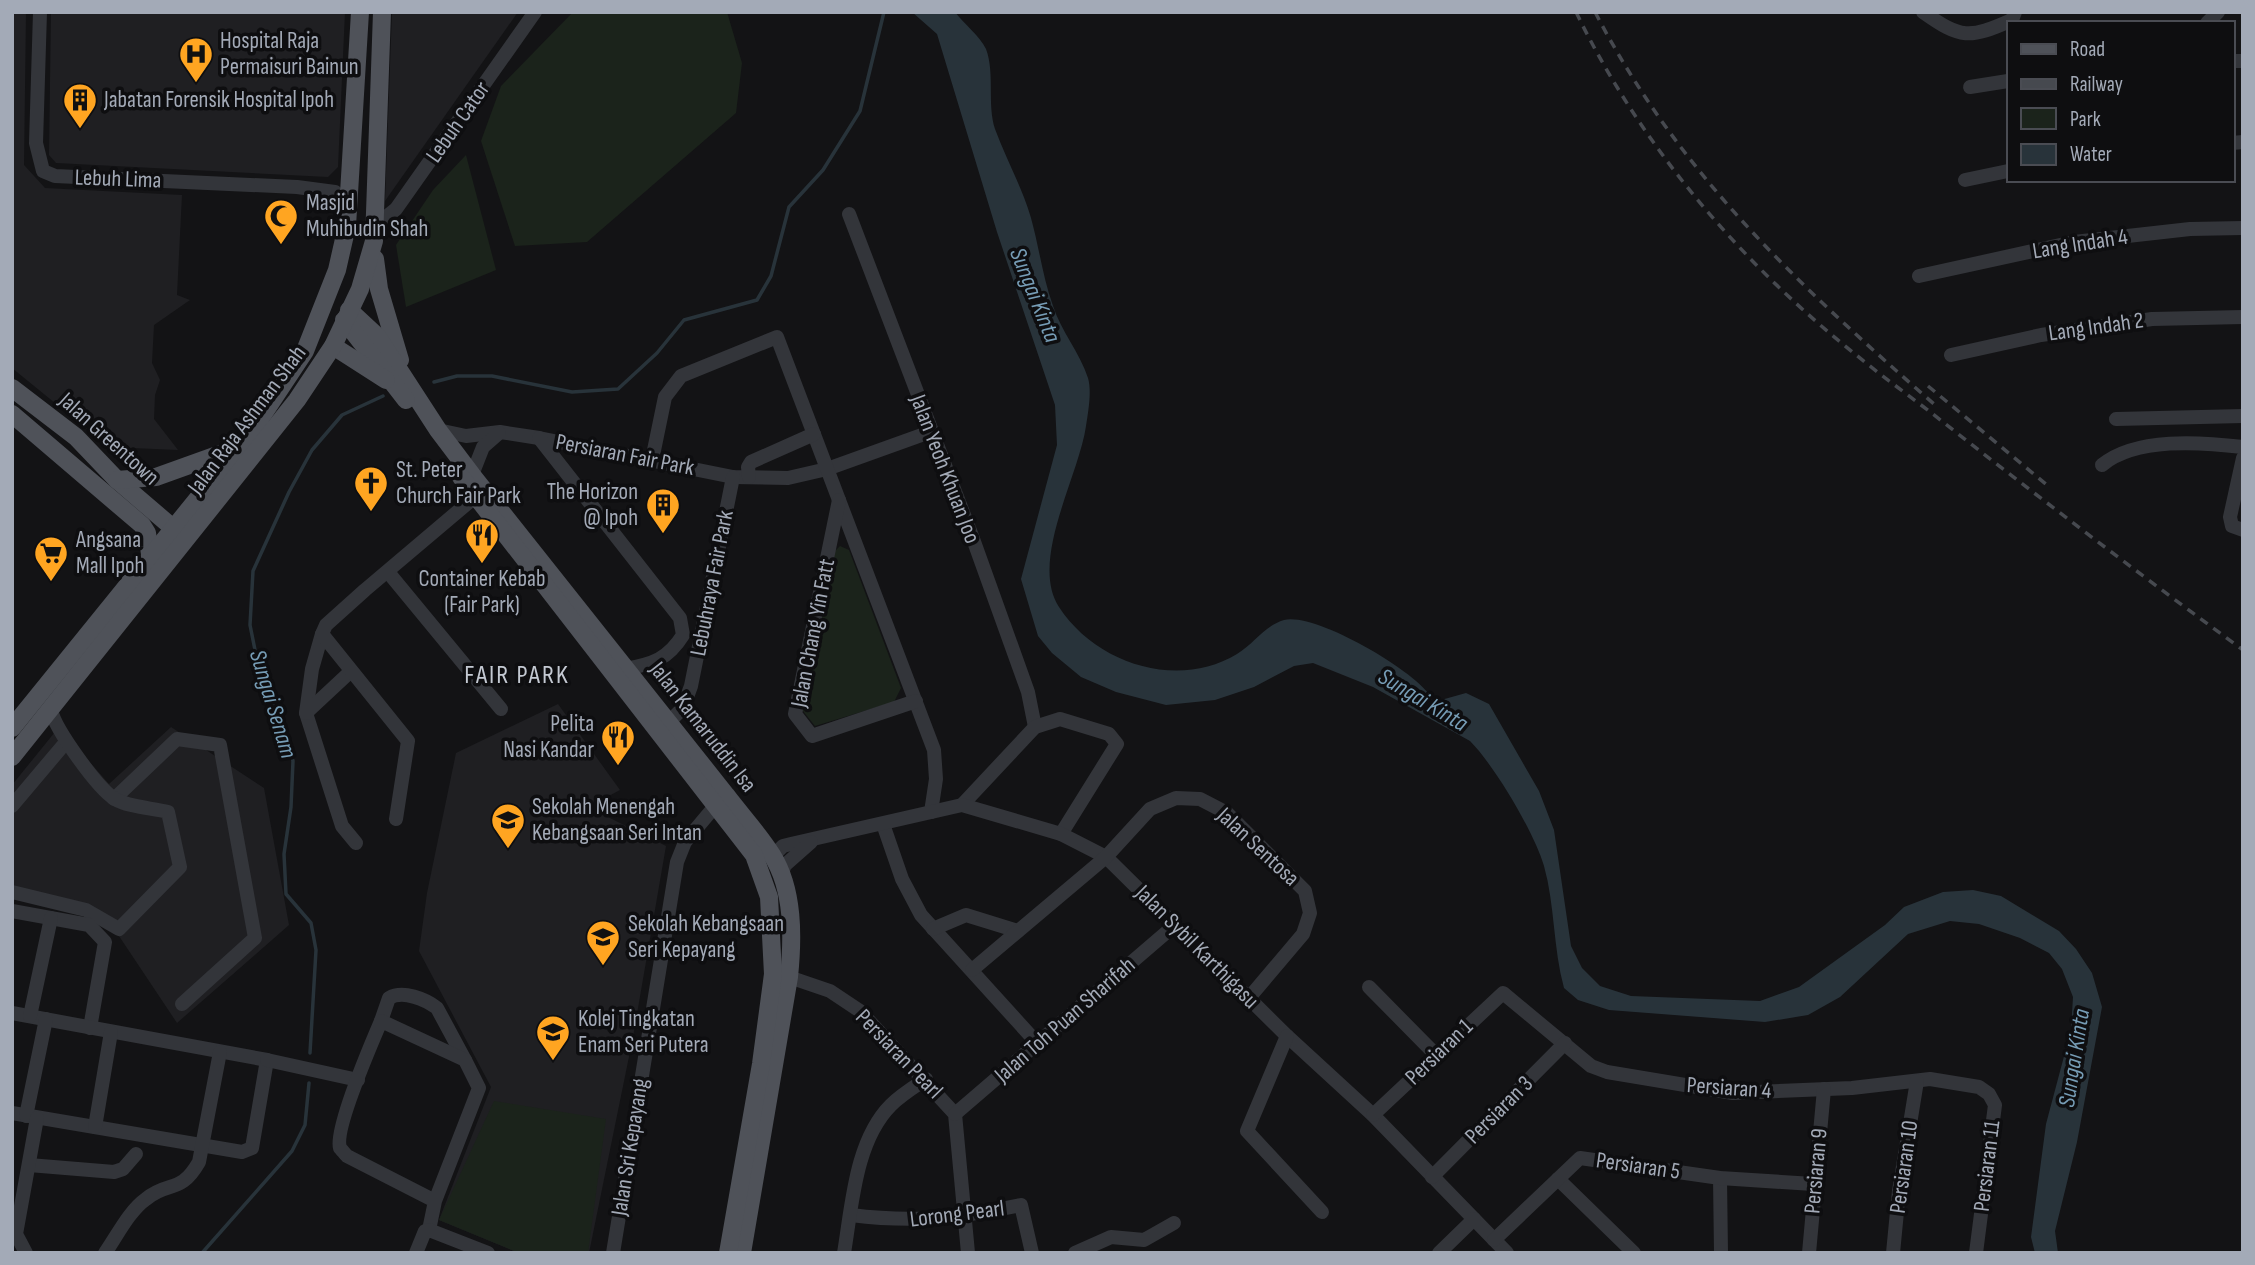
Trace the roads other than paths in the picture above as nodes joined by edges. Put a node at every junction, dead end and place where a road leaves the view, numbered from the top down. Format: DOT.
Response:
graph roads {
  1 [pos="40,12"];
  2 [pos="360,12"];
  3 [pos="383,12"];
  4 [pos="535,12"];
  5 [pos="1923,12"];
  6 [pos="2007,22"];
  7 [pos="2007,81"];
  8 [pos="1970,88"];
  9 [pos="2007,170"];
  10 [pos="1965,180"];
  11 [pos="348,204"];
  12 [pos="849,214"];
  13 [pos="347,226"];
  14 [pos="2243,229"];
  15 [pos="375,234"];
  16 [pos="1919,276"];
  17 [pos="345,313"];
  18 [pos="2243,317"];
  19 [pos="333,346"];
  20 [pos="1951,355"];
  21 [pos="402,385"];
  22 [pos="12,388"];
  23 [pos="12,414"];
  24 [pos="2243,416"];
  25 [pos="2116,419"];
  26 [pos="255,428"];
  27 [pos="438,430"];
  28 [pos="500,432"];
  29 [pos="930,432"];
  30 [pos="814,434"];
  31 [pos="539,438"];
  32 [pos="238,447"];
  33 [pos="2243,447"];
  34 [pos="2243,458"];
  35 [pos="652,460"];
  36 [pos="2102,465"];
  37 [pos="827,470"];
  38 [pos="472,475"];
  39 [pos="733,477"];
  40 [pos="749,477"];
  41 [pos="117,480"];
  42 [pos="480,493"];
  43 [pos="839,500"];
  44 [pos="173,528"];
  45 [pos="2243,530"];
  46 [pos="150,554"];
  47 [pos="388,572"];
  48 [pos="121,625"];
  49 [pos="322,634"];
  50 [pos="625,669"];
  51 [pos="351,672"];
  52 [pos="916,701"];
  53 [pos="501,709"];
  54 [pos="51,710"];
  55 [pos="306,713"];
  56 [pos="668,723"];
  57 [pos="1035,727"];
  58 [pos="12,728"];
  59 [pos="66,742"];
  60 [pos="12,757"];
  61 [pos="114,799"];
  62 [pos="721,800"];
  63 [pos="962,805"];
  64 [pos="12,806"];
  65 [pos="931,812"];
  66 [pos="396,820"];
  67 [pos="883,824"];
  68 [pos="1061,834"];
  69 [pos="356,842"];
  70 [pos="812,842"];
  71 [pos="773,856"];
  72 [pos="1105,857"];
  73 [pos="781,875"];
  74 [pos="12,892"];
  75 [pos="769,897"];
  76 [pos="12,911"];
  77 [pos="51,918"];
  78 [pos="1175,925"];
  79 [pos="933,929"];
  80 [pos="1018,931"];
  81 [pos="773,943"];
  82 [pos="972,970"];
  83 [pos="789,976"];
  84 [pos="1369,987"];
  85 [pos="1506,994"];
  86 [pos="1248,999"];
  87 [pos="182,1004"];
  88 [pos="12,1013"];
  89 [pos="30,1016"];
  90 [pos="46,1019"];
  91 [pos="381,1021"];
  92 [pos="90,1028"];
  93 [pos="111,1032"];
  94 [pos="1287,1036"];
  95 [pos="1565,1043"];
  96 [pos="1038,1044"];
  97 [pos="220,1052"];
  98 [pos="1436,1055"];
  99 [pos="267,1060"];
  100 [pos="465,1060"];
  101 [pos="926,1079"];
  102 [pos="358,1080"];
  103 [pos="1916,1081"];
  104 [pos="1979,1087"];
  105 [pos="1824,1089"];
  106 [pos="955,1114"];
  107 [pos="25,1115"];
  108 [pos="1374,1115"];
  109 [pos="94,1127"];
  110 [pos="202,1147"];
  111 [pos="136,1154"];
  112 [pos="29,1166"];
  113 [pos="1432,1177"];
  114 [pos="1720,1178"];
  115 [pos="1558,1179"];
  116 [pos="1813,1184"];
  117 [pos="435,1201"];
  118 [pos="16,1210"];
  119 [pos="1322,1212"];
  120 [pos="850,1215"];
  121 [pos="965,1217"];
  122 [pos="1474,1219"];
  123 [pos="1174,1223"];
  124 [pos="429,1230"];
  125 [pos="1494,1240"];
  126 [pos="26,1253"];
  127 [pos="105,1253"];
  128 [pos="416,1253"];
  129 [pos="488,1253"];
  130 [pos="613,1253"];
  131 [pos="729,1253"];
  132 [pos="742,1253"];
  133 [pos="844,1253"];
  134 [pos="968,1253"];
  135 [pos="1032,1253"];
  136 [pos="1075,1253"];
  137 [pos="1439,1253"];
  138 [pos="1507,1253"];
  139 [pos="1634,1253"];
  140 [pos="1721,1253"];
  141 [pos="1809,1253"];
  142 [pos="1893,1253"];
  143 [pos="1976,1253"];
  1 -- 11 [label="street, Lebuh Lima"];
  2 -- 11 [label="main road, Jalan Raja Ashman Shah"];
  3 -- 15 [label="main road, Jalan Raja Ashman Shah"];
  4 -- 15 [label="street, Lebuh Cator"];
  5 -- 6 [label="street"];
  7 -- 8 [label="street"];
  9 -- 10 [label="street"];
  11 -- 13 [label="main road, Jalan Raja Ashman Shah"];
  12 -- 29 [label="street, Jalan Yeoh Khuan Joo"];
  13 -- 17 [label="main road"];
  13 -- 26 [label="main road, Jalan Raja Ashman Shah"];
  14 -- 16 [label="street, Lang Indah 4"];
  15 -- 17 [label="main road, Jalan Raja Ashman Shah"];
  15 -- 21 [label="main road"];
  17 -- 19 [label="main road, Jalan Raja Ashman Shah"];
  17 -- 21 [label="main road, Jalan Kamaruddin Isa"];
  17 -- 26 [label="main road"];
  18 -- 20 [label="street, Lang Indah 2"];
  19 -- 21 [label="main road"];
  19 -- 48 [label="main road, Jalan Raja Ashman Shah"];
  21 -- 27 [label="main road, Jalan Kamaruddin Isa"];
  21 -- 42 [label="main road, Jalan Kamaruddin Isa"];
  22 -- 41 [label="main road, Jalan Greentown"];
  23 -- 46 [label="main road, Jalan Greentown"];
  24 -- 25 [label="street"];
  26 -- 32 [label="main road, Jalan Raja Ashman Shah"];
  27 -- 28 [label="street, Persiaran Fair Park"];
  27 -- 38 [label="main road, Jalan Kamaruddin Isa"];
  28 -- 31 [label="street, Persiaran Fair Park"];
  28 -- 38 [label="street"];
  29 -- 37 [label="street, Persiaran Fair Park"];
  29 -- 57 [label="street, Jalan Yeoh Khuan Joo"];
  30 -- 35 [label="street, Jalan Chang Yin Fatt"];
  30 -- 37 [label="street, Jalan Chang Yin Fatt"];
  30 -- 40 [label="street"];
  31 -- 35 [label="street, Persiaran Fair Park"];
  31 -- 50 [label="street"];
  32 -- 41 [label="main road"];
  32 -- 44 [label="main road, Jalan Raja Ashman Shah"];
  33 -- 36 [label="street"];
  34 -- 45 [label="street"];
  35 -- 39 [label="street, Persiaran Fair Park"];
  37 -- 40 [label="street, Persiaran Fair Park"];
  37 -- 43 [label="street, Jalan Chang Yin Fatt"];
  38 -- 42 [label="main road, Jalan Kamaruddin Isa"];
  39 -- 40 [label="street, Persiaran Fair Park"];
  39 -- 56 [label="street, Lebuhraya Fair Park"];
  41 -- 44 [label="main road, Jalan Greentown"];
  42 -- 47 [label="street"];
  42 -- 50 [label="main road, Jalan Kamaruddin Isa"];
  42 -- 62 [label="main road, Jalan Kamaruddin Isa"];
  43 -- 52 [label="street, Jalan Chang Yin Fatt"];
  43 -- 52 [label="street, Jalan Chang Yin Fatt"];
  44 -- 46 [label="main road, Jalan Raja Ashman Shah"];
  44 -- 48 [label="main road"];
  46 -- 58 [label="main road, Jalan Raja Ashman Shah"];
  47 -- 49 [label="street"];
  47 -- 53 [label="street"];
  48 -- 54 [label="main road, Jalan Raja Ashman Shah"];
  49 -- 51 [label="street"];
  49 -- 55 [label="street"];
  50 -- 56 [label="main road, Jalan Kamaruddin Isa"];
  51 -- 55 [label="street"];
  51 -- 66 [label="street"];
  52 -- 65 [label="street, Jalan Chang Yin Fatt"];
  54 -- 59 [label="street"];
  54 -- 60 [label="main road, Jalan Raja Ashman Shah"];
  55 -- 69 [label="street"];
  56 -- 62 [label="main road, Jalan Kamaruddin Isa"];
  57 -- 63 [label="street"];
  57 -- 68 [label="street"];
  59 -- 61 [label="street"];
  59 -- 64 [label="street"];
  61 -- 74 [label="street"];
  61 -- 87 [label="street"];
  62 -- 71 [label="main road, Jalan Kamaruddin Isa"];
  62 -- 75 [label="main road, Jalan Kamaruddin Isa"];
  62 -- 130 [label="street, Jalan Sri Kepayang"];
  63 -- 65 [label="street, Jalan Sybil Karthigasu"];
  63 -- 68 [label="street, Jalan Sybil Karthigasu"];
  65 -- 67 [label="street, Jalan Sybil Karthigasu"];
  67 -- 70 [label="street, Jalan Sybil Karthigasu"];
  67 -- 79 [label="street"];
  68 -- 72 [label="street, Jalan Sybil Karthigasu"];
  70 -- 71 [label="street, Jalan Sybil Karthigasu"];
  70 -- 73 [label="street, Jalan Sybil Karthigasu"];
  71 -- 73 [label="main road, Jalan Kamaruddin Isa"];
  71 -- 75 [label="main road"];
  72 -- 78 [label="street, Jalan Sybil Karthigasu"];
  72 -- 80 [label="street, Jalan Sentosa"];
  72 -- 86 [label="street, Jalan Sentosa"];
  73 -- 83 [label="main road, Jalan Kamaruddin Isa"];
  75 -- 81 [label="main road, Jalan Kamaruddin Isa"];
  76 -- 77 [label="street"];
  77 -- 89 [label="street"];
  77 -- 92 [label="street"];
  78 -- 86 [label="street, Jalan Sybil Karthigasu"];
  78 -- 96 [label="street, Jalan Toh Puan Sharifah"];
  79 -- 80 [label="street"];
  79 -- 82 [label="street"];
  80 -- 82 [label="street, Jalan Sentosa"];
  81 -- 83 [label="main road"];
  81 -- 131 [label="main road, Jalan Kamaruddin Isa"];
  82 -- 96 [label="street"];
  83 -- 101 [label="street, Persiaran Pearl"];
  83 -- 132 [label="main road, Jalan Kamaruddin Isa"];
  84 -- 98 [label="street"];
  85 -- 95 [label="street, Persiaran 4"];
  85 -- 98 [label="street, Persiaran 1"];
  86 -- 94 [label="street, Jalan Sybil Karthigasu"];
  88 -- 89 [label="street"];
  89 -- 90 [label="street"];
  90 -- 92 [label="street"];
  90 -- 107 [label="street"];
  91 -- 100 [label="street"];
  91 -- 100 [label="street"];
  91 -- 102 [label="street"];
  92 -- 93 [label="street"];
  93 -- 97 [label="street"];
  93 -- 109 [label="street"];
  94 -- 108 [label="street, Jalan Sybil Karthigasu"];
  94 -- 119 [label="street"];
  95 -- 105 [label="street, Persiaran 4"];
  95 -- 113 [label="street, Persiaran 3"];
  96 -- 106 [label="street, Jalan Toh Puan Sharifah"];
  97 -- 99 [label="street"];
  97 -- 110 [label="street"];
  98 -- 108 [label="street, Persiaran 1"];
  99 -- 102 [label="street"];
  99 -- 110 [label="street"];
  100 -- 117 [label="street"];
  101 -- 106 [label="street, Persiaran Pearl"];
  101 -- 120 [label="street"];
  102 -- 117 [label="street"];
  103 -- 104 [label="street, Persiaran 4"];
  103 -- 105 [label="street, Persiaran 4"];
  103 -- 142 [label="street, Persiaran 10"];
  104 -- 143 [label="street, Persiaran 11"];
  105 -- 116 [label="street, Persiaran 9"];
  106 -- 121 [label="street, Persiaran Pearl"];
  107 -- 109 [label="street"];
  107 -- 112 [label="street"];
  108 -- 113 [label="street, Jalan Sybil Karthigasu"];
  109 -- 110 [label="street"];
  110 -- 127 [label="street"];
  111 -- 112 [label="street"];
  112 -- 118 [label="street"];
  113 -- 122 [label="street, Jalan Sybil Karthigasu"];
  114 -- 115 [label="street, Persiaran 5"];
  114 -- 116 [label="street, Persiaran 5"];
  114 -- 140 [label="street"];
  115 -- 125 [label="street, Persiaran 5"];
  115 -- 139 [label="street"];
  116 -- 141 [label="street, Persiaran 9"];
  117 -- 124 [label="street"];
  118 -- 126 [label="street"];
  120 -- 121 [label="street, Lorong Pearl"];
  120 -- 133 [label="street"];
  121 -- 134 [label="street, Persiaran Pearl"];
  121 -- 135 [label="street, Lorong Pearl"];
  122 -- 125 [label="street, Jalan Sybil Karthigasu"];
  122 -- 137 [label="street"];
  123 -- 136 [label="street"];
  124 -- 128 [label="street"];
  124 -- 129 [label="street"];
  125 -- 138 [label="street, Jalan Sybil Karthigasu"];
}
